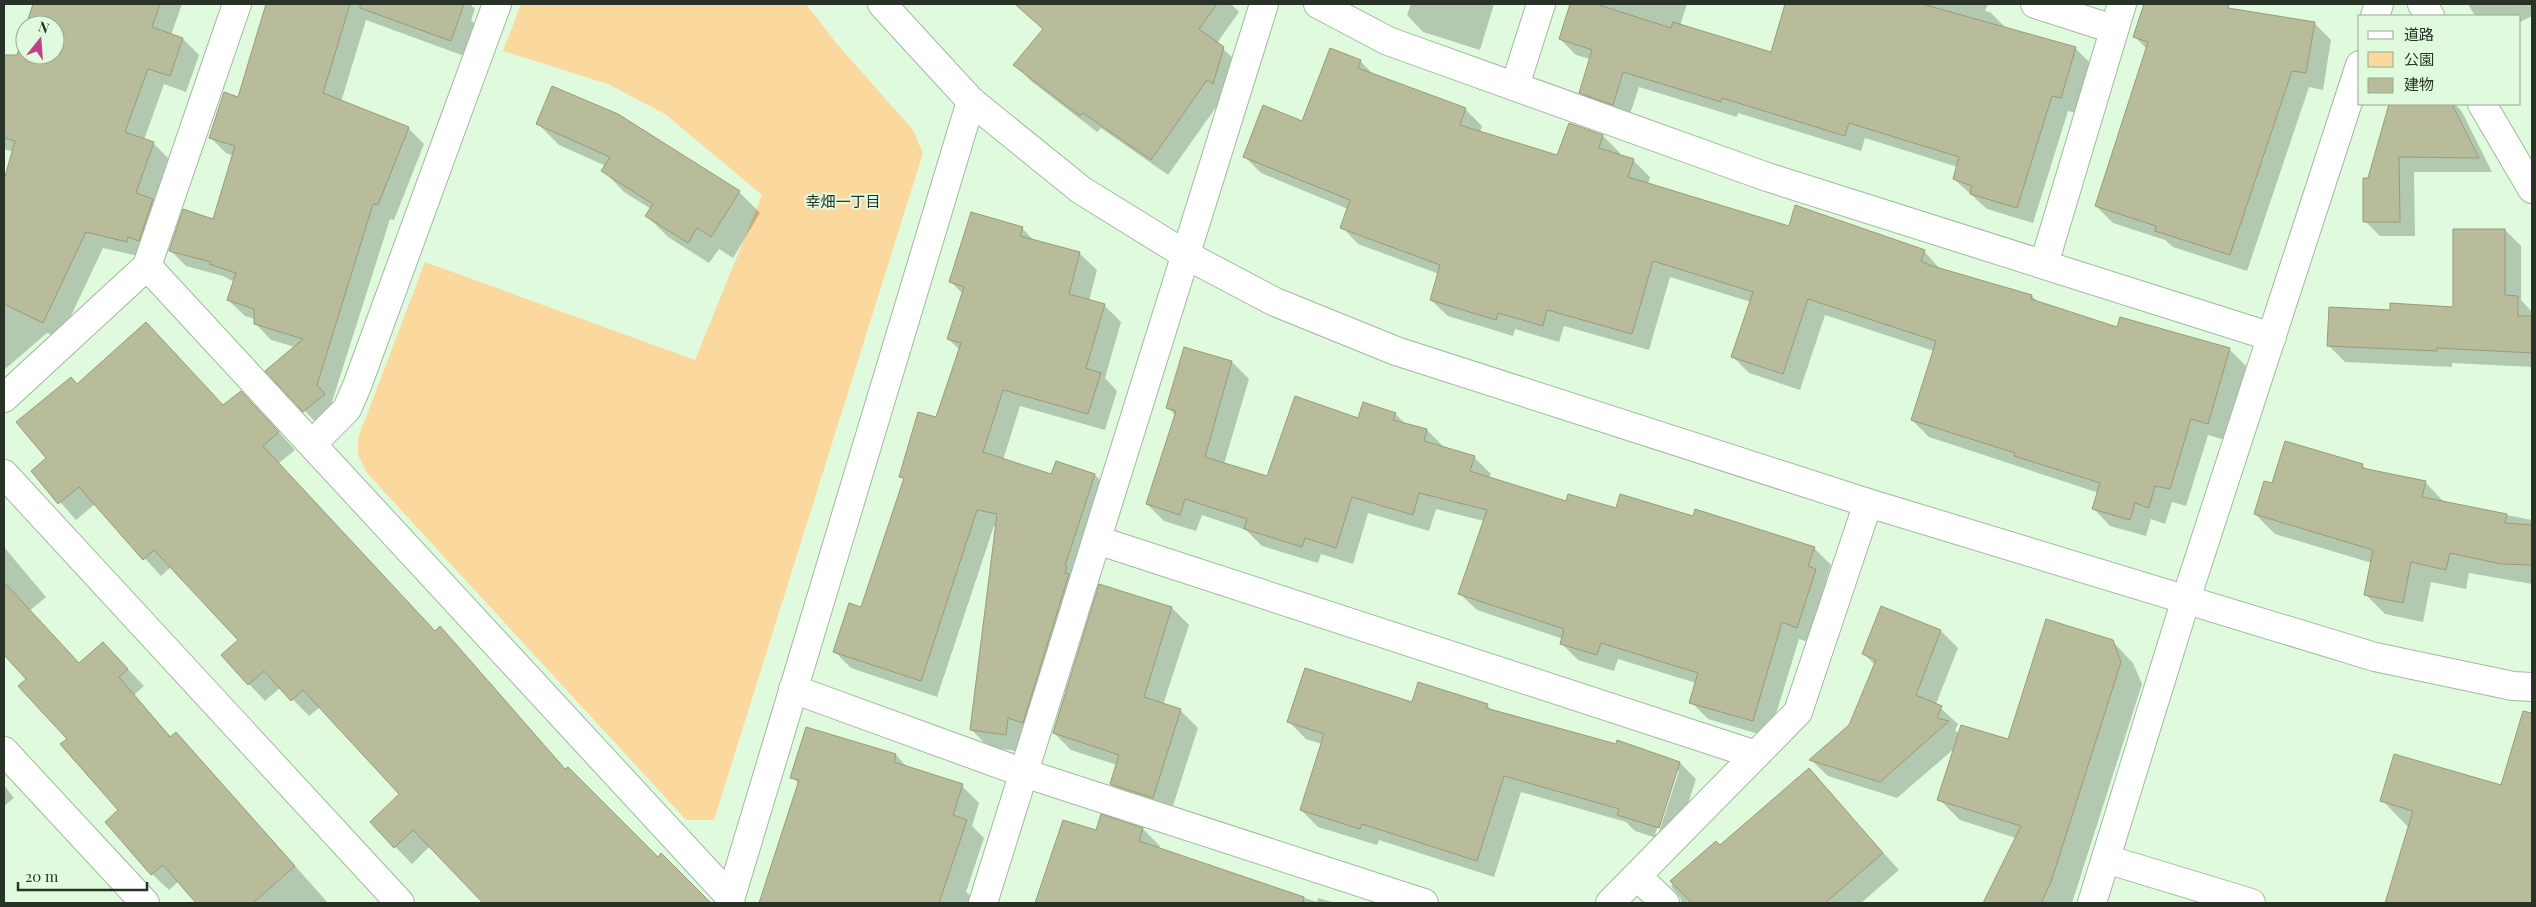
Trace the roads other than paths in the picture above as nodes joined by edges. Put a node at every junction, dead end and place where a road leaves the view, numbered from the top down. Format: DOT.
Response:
graph roads {
  1 [pos="237,4"];
  2 [pos="497,4"];
  3 [pos="882,4"];
  4 [pos="1264,4"];
  5 [pos="1318,4"];
  6 [pos="1541,4"];
  7 [pos="2035,4"];
  8 [pos="2422,4"];
  9 [pos="2429,15"];
  10 [pos="2117,16"];
  11 [pos="2358,71"];
  12 [pos="1515,86"];
  13 [pos="972,101"];
  14 [pos="2483,105"];
  15 [pos="2532,189"];
  16 [pos="1186,255"];
  17 [pos="2044,264"];
  18 [pos="147,266"];
  19 [pos="2272,337"];
  20 [pos="4,398"];
  21 [pos="312,444"];
  22 [pos="4,474"];
  23 [pos="1868,503"];
  24 [pos="1097,540"];
  25 [pos="2186,599"];
  26 [pos="2532,687"];
  27 [pos="794,689"];
  28 [pos="4,750"];
  29 [pos="1756,755"];
  30 [pos="1024,773"];
  31 [pos="2106,859"];
  32 [pos="1637,876"];
  33 [pos="730,901"];
  34 [pos="145,903"];
  35 [pos="400,903"];
  36 [pos="983,903"];
  37 [pos="1424,903"];
  38 [pos="1610,903"];
  39 [pos="1665,903"];
  40 [pos="2092,903"];
  41 [pos="2251,903"];
  1 -- 18 [label="street"];
  2 -- 21 [label="street"];
  3 -- 13 [label="street"];
  4 -- 16 [label="street"];
  5 -- 12 [label="street"];
  6 -- 12 [label="street"];
  7 -- 10 [label="street"];
  8 -- 9 [label="street"];
  10 -- 17 [label="street"];
  11 -- 19 [label="street"];
  12 -- 17 [label="street"];
  13 -- 16 [label="street"];
  13 -- 27 [label="street"];
  14 -- 15 [label="street"];
  16 -- 23 [label="street"];
  16 -- 24 [label="street"];
  17 -- 19 [label="street"];
  18 -- 20 [label="street"];
  18 -- 21 [label="street"];
  19 -- 25 [label="street"];
  21 -- 33 [label="street"];
  22 -- 35 [label="street"];
  23 -- 25 [label="street"];
  23 -- 29 [label="street"];
  24 -- 29 [label="street"];
  24 -- 30 [label="street"];
  25 -- 26 [label="street"];
  25 -- 31 [label="street"];
  27 -- 30 [label="street"];
  27 -- 33 [label="street"];
  28 -- 34 [label="street"];
  29 -- 32 [label="street"];
  30 -- 36 [label="street"];
  30 -- 37 [label="street"];
  31 -- 40 [label="street"];
  31 -- 41 [label="street"];
  32 -- 38 [label="street"];
  32 -- 39 [label="street"];
}
